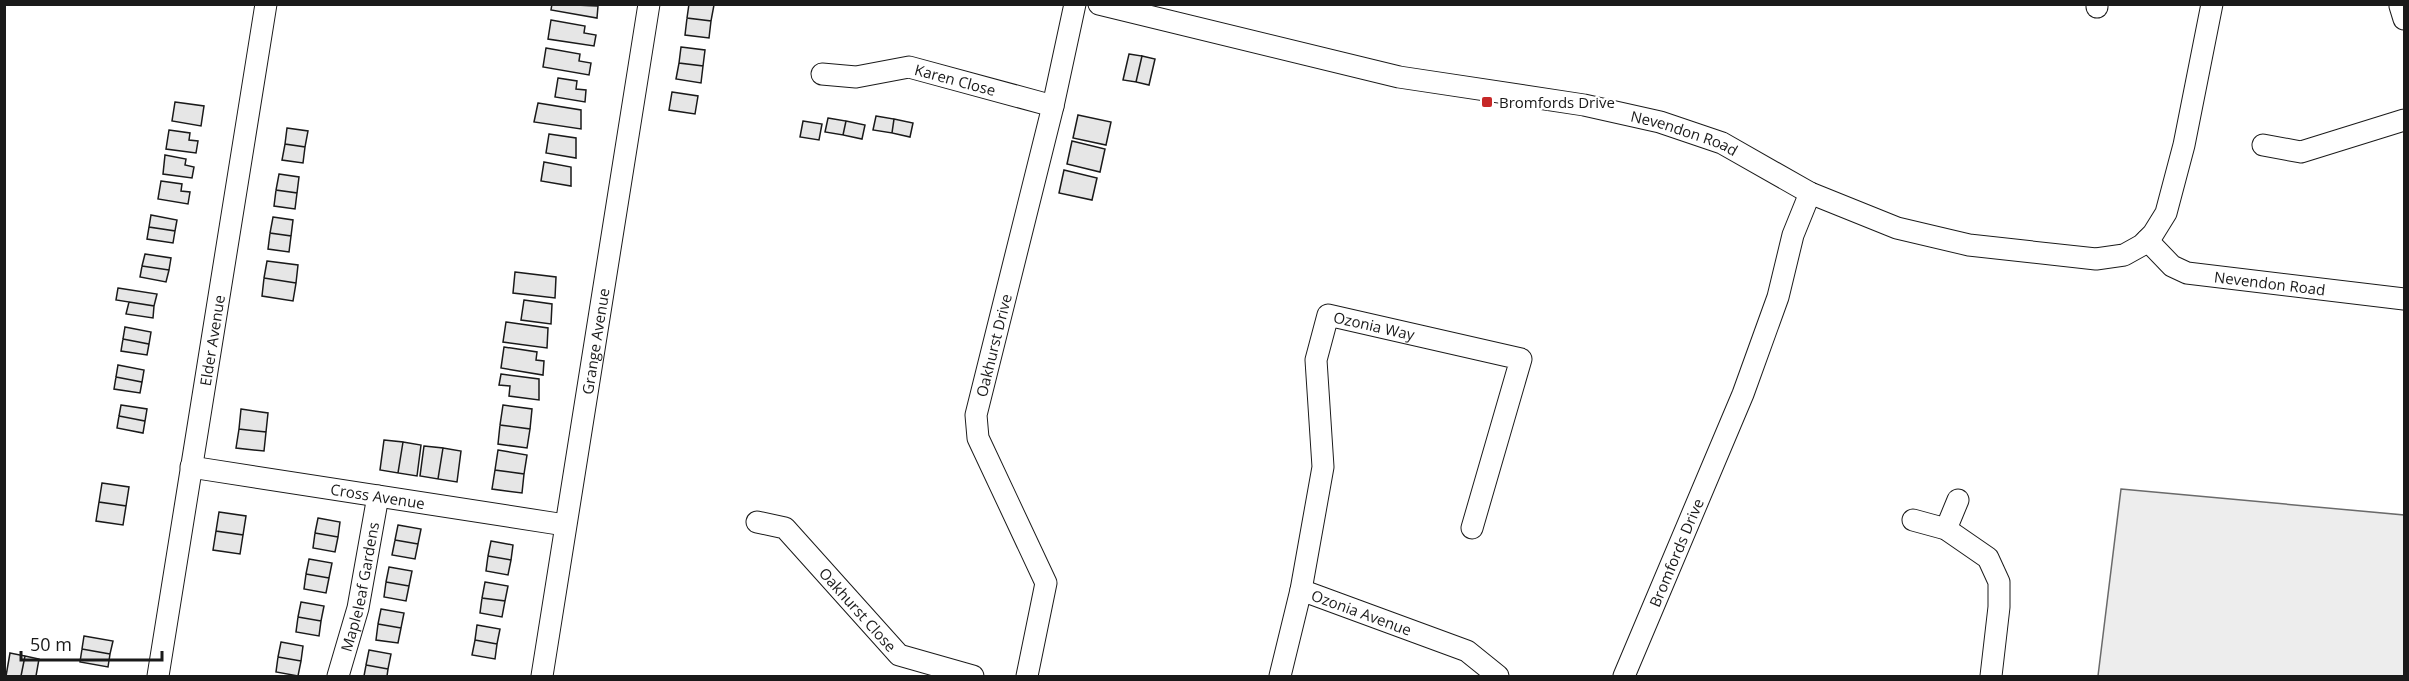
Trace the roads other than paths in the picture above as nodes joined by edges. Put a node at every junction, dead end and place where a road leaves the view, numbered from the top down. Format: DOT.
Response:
graph roads {
  1 [pos="266,4"];
  2 [pos="650,4"];
  3 [pos="1075,4"];
  4 [pos="1099,4"];
  5 [pos="2212,4"];
  6 [pos="822,74"];
  7 [pos="1053,106"];
  8 [pos="2404,120"];
  9 [pos="2263,145"];
  10 [pos="1810,193"];
  11 [pos="2147,240"];
  12 [pos="2404,299"];
  13 [pos="191,467"];
  14 [pos="378,496"];
  15 [pos="1958,500"];
  16 [pos="1913,520"];
  17 [pos="757,522"];
  18 [pos="565,525"];
  19 [pos="1472,528"];
  20 [pos="1946,529"];
  21 [pos="1301,590"];
  22 [pos="158,676"];
  23 [pos="338,676"];
  24 [pos="542,676"];
  25 [pos="974,676"];
  26 [pos="1027,676"];
  27 [pos="1280,676"];
  28 [pos="1498,676"];
  29 [pos="1624,676"];
  30 [pos="1990,676"];
  1 -- 13 [label="street, Elder Avenue"];
  2 -- 18 [label="street, Grange Avenue"];
  3 -- 7 [label="street, Oakhurst Drive"];
  4 -- 10 [label="street, Nevendon Road"];
  5 -- 11 [label="street, Nevendon Road"];
  6 -- 7 [label="street, Karen Close"];
  7 -- 26 [label="street, Oakhurst Drive"];
  8 -- 9 [label="street"];
  10 -- 11 [label="street, Nevendon Road"];
  10 -- 29 [label="street, Bromfords Drive"];
  11 -- 12 [label="street, Nevendon Road"];
  13 -- 14 [label="street, Cross Avenue"];
  13 -- 22 [label="street, Elder Avenue"];
  14 -- 18 [label="street, Cross Avenue"];
  14 -- 23 [label="street, Mapleleaf Gardens"];
  15 -- 20 [label="street"];
  16 -- 20 [label="street"];
  17 -- 25 [label="street, Oakhurst Close"];
  18 -- 24 [label="street, Grange Avenue"];
  19 -- 21 [label="street, Ozonia Way"];
  20 -- 30 [label="street"];
  21 -- 27 [label="street, Ozonia Avenue"];
  21 -- 28 [label="street, Ozonia Avenue"];
}
